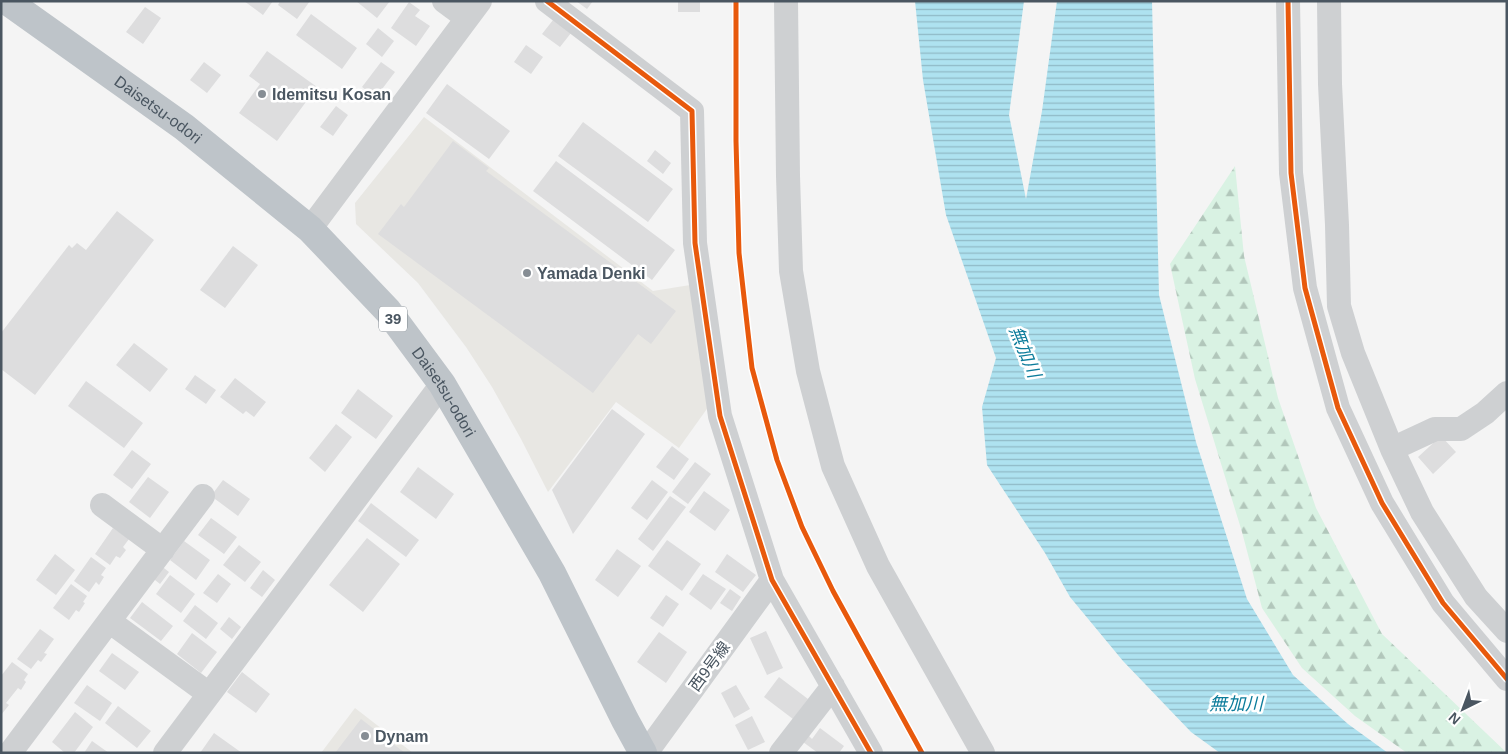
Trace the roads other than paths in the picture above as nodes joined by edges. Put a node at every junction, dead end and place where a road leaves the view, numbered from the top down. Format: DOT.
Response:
graph roads {
  1 [pos="7,1"];
  2 [pos="444,1"];
  3 [pos="547,1"];
  4 [pos="786,1"];
  5 [pos="1288,1"];
  6 [pos="1328,1"];
  7 [pos="473,10"];
  8 [pos="310,229"];
  9 [pos="442,384"];
  10 [pos="1507,393"];
  11 [pos="1392,449"];
  12 [pos="203,496"];
  13 [pos="102,505"];
  14 [pos="163,550"];
  15 [pos="772,580"];
  16 [pos="109,621"];
  17 [pos="1507,631"];
  18 [pos="1507,679"];
  19 [pos="833,686"];
  20 [pos="209,694"];
  21 [pos="10,753"];
  22 [pos="165,753"];
  23 [pos="644,753"];
  24 [pos="781,753"];
  25 [pos="871,753"];
  26 [pos="983,753"];
  1 -- 8 [label="highway, Daisetsu-odori / 39"];
  2 -- 7 [label="street"];
  3 -- 15 [label="street"];
  4 -- 26 [label="street"];
  5 -- 18 [label="street"];
  6 -- 11 [label="street"];
  7 -- 8 [label="street"];
  8 -- 9 [label="highway, Daisetsu-odori / 39"];
  9 -- 20 [label="street"];
  9 -- 23 [label="highway, Daisetsu-odori / 39"];
  10 -- 11 [label="street"];
  11 -- 17 [label="street"];
  12 -- 14 [label="street"];
  13 -- 14 [label="street"];
  14 -- 16 [label="street"];
  15 -- 19 [label="street"];
  15 -- 23 [label="street, 西9号線"];
  16 -- 20 [label="street"];
  16 -- 21 [label="street"];
  19 -- 24 [label="street"];
  19 -- 25 [label="street"];
  20 -- 22 [label="street"];
}
